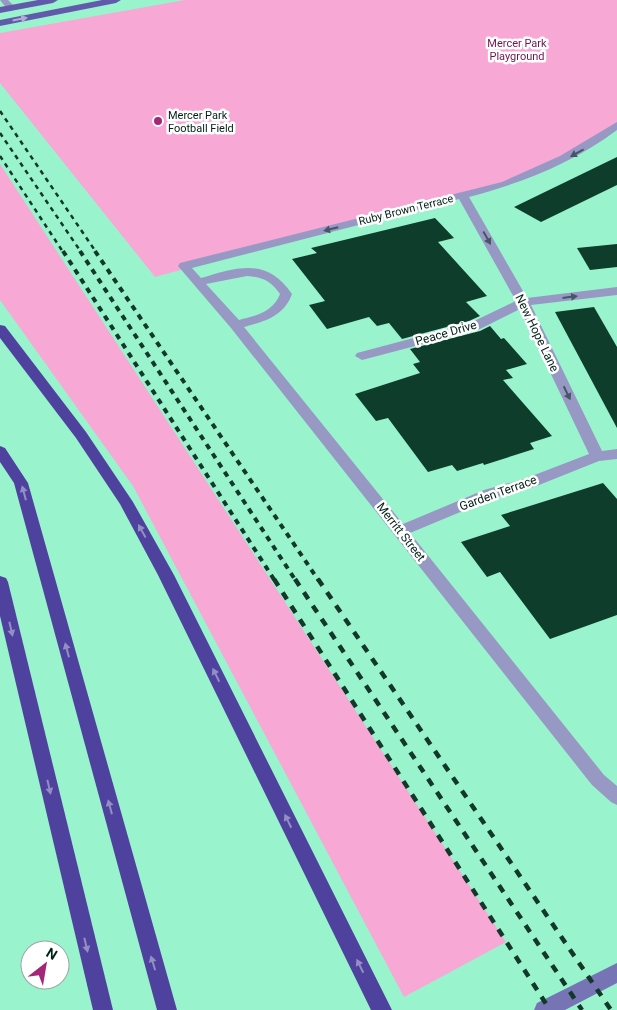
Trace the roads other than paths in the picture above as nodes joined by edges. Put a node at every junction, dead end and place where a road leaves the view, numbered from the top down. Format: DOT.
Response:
graph roads {
  1 [pos="3,0"];
  2 [pos="53,0"];
  3 [pos="116,0"];
  4 [pos="10,8"];
  5 [pos="0,10"];
  6 [pos="0,23"];
  7 [pos="617,125"];
  8 [pos="463,196"];
  9 [pos="184,266"];
  10 [pos="199,282"];
  11 [pos="617,291"];
  12 [pos="523,302"];
  13 [pos="236,325"];
  14 [pos="0,329"];
  15 [pos="362,356"];
  16 [pos="0,451"];
  17 [pos="617,454"];
  18 [pos="597,456"];
  19 [pos="400,530"];
  20 [pos="0,582"];
  21 [pos="617,797"];
  22 [pos="617,973"];
  23 [pos="103,1010"];
  24 [pos="167,1010"];
  25 [pos="382,1010"];
  26 [pos="544,1010"];
  1 -- 4 [label="street"];
  2 -- 4 [label="main road"];
  6 -- 3 [label="main road, one-way"];
  4 -- 5 [label="main road"];
  7 -- 8 [label="street, Ruby Brown Terrace, one-way"];
  8 -- 9 [label="street, Ruby Brown Terrace, one-way"];
  8 -- 12 [label="street, New Hope Lane, one-way"];
  9 -- 10 [label="street, Merritt Street"];
  10 -- 13 [label="street, Merritt Street"];
  10 -- 13 [label="street"];
  12 -- 11 [label="street, Peace Drive, one-way"];
  12 -- 15 [label="street, Peace Drive"];
  12 -- 18 [label="street, New Hope Lane, one-way"];
  13 -- 19 [label="street, Merritt Street"];
  25 -- 14 [label="highway, one-way"];
  24 -- 16 [label="highway, one-way"];
  17 -- 18 [label="street"];
  18 -- 19 [label="street, Garden Terrace"];
  19 -- 21 [label="street, Merritt Street"];
  20 -- 23 [label="highway, one-way"];
  22 -- 26 [label="main road"];
}
